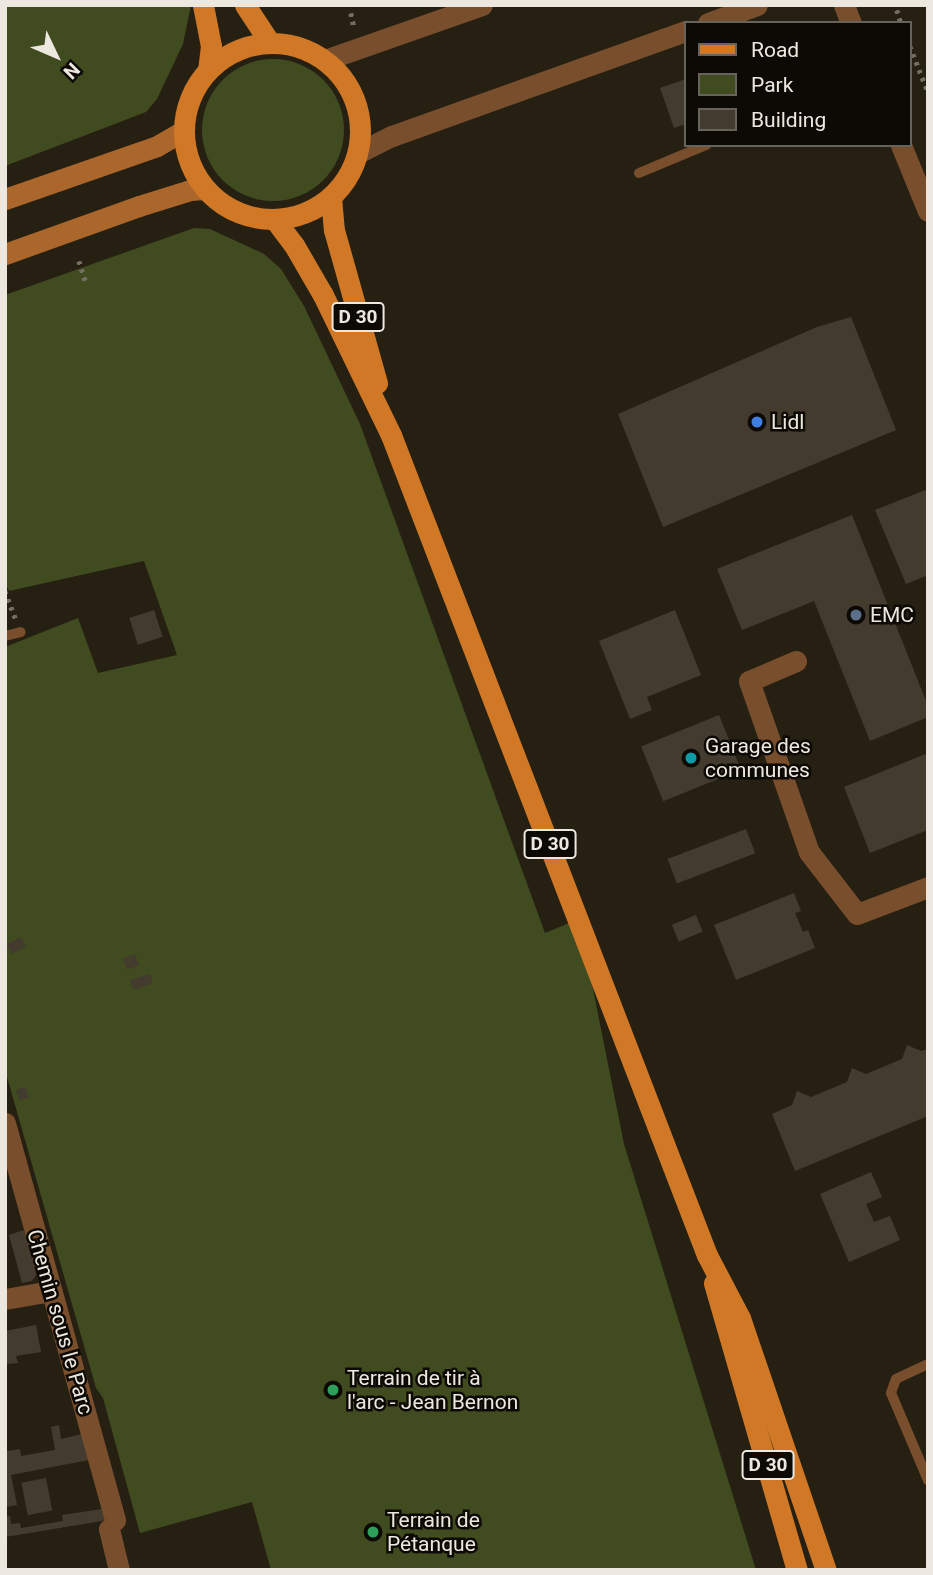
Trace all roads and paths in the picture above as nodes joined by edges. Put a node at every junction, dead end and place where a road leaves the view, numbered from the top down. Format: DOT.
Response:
graph roads {
  1 [pos="203,5"];
  2 [pos="245,5"];
  3 [pos="482,5"];
  4 [pos="757,5"];
  5 [pos="897,10"];
  6 [pos="713,21"];
  7 [pos="900,21"];
  8 [pos="684,31"];
  9 [pos="270,43"];
  10 [pos="912,51"];
  11 [pos="325,60"];
  12 [pos="208,70"];
  13 [pos="928,92"];
  14 [pos="183,131"];
  15 [pos="701,147"];
  16 [pos="902,147"];
  17 [pos="360,152"];
  18 [pos="639,173"];
  19 [pos="923,186"];
  20 [pos="204,189"];
  21 [pos="331,197"];
  22 [pos="5,199"];
  23 [pos="928,211"];
  24 [pos="275,220"];
  25 [pos="5,254"];
  26 [pos="79,261"];
  27 [pos="87,285"];
  28 [pos="391,435"];
  29 [pos="5,591"];
  30 [pos="21,632"];
  31 [pos="5,636"];
  32 [pos="796,662"];
  33 [pos="928,887"];
  34 [pos="5,1123"];
  35 [pos="707,1255"];
  36 [pos="51,1291"];
  37 [pos="5,1299"];
  38 [pos="928,1364"];
  39 [pos="928,1480"];
  40 [pos="119,1570"];
  41 [pos="797,1570"];
  42 [pos="826,1570"];
  1 -- 12 [label="main road"];
  2 -- 9 [label="main road"];
  3 -- 11 [label="street"];
  4 -- 6 [label="street"];
  5 -- 7 [label="path"];
  8 -- 17 [label="street"];
  9 -- 11 [label="main road"];
  9 -- 12 [label="main road"];
  10 -- 13 [label="path"];
  11 -- 17 [label="main road"];
  12 -- 14 [label="main road"];
  14 -- 20 [label="main road"];
  14 -- 22 [label="street"];
  15 -- 18 [label="lane"];
  16 -- 19 [label="street"];
  17 -- 21 [label="main road"];
  19 -- 23 [label="street"];
  20 -- 24 [label="main road"];
  20 -- 25 [label="street"];
  21 -- 24 [label="main road"];
  21 -- 28 [label="main road, D 30"];
  24 -- 28 [label="main road, D 30"];
  26 -- 27 [label="path"];
  28 -- 35 [label="main road, D 30"];
  29 -- 30 [label="path"];
  30 -- 31 [label="lane"];
  32 -- 33 [label="street"];
  34 -- 36 [label="street, Chemin sous le Parc"];
  35 -- 41 [label="main road, D 30"];
  35 -- 42 [label="main road, D 30"];
  36 -- 37 [label="street"];
  36 -- 40 [label="street, Chemin sous le Parc"];
  38 -- 39 [label="lane"];
}
